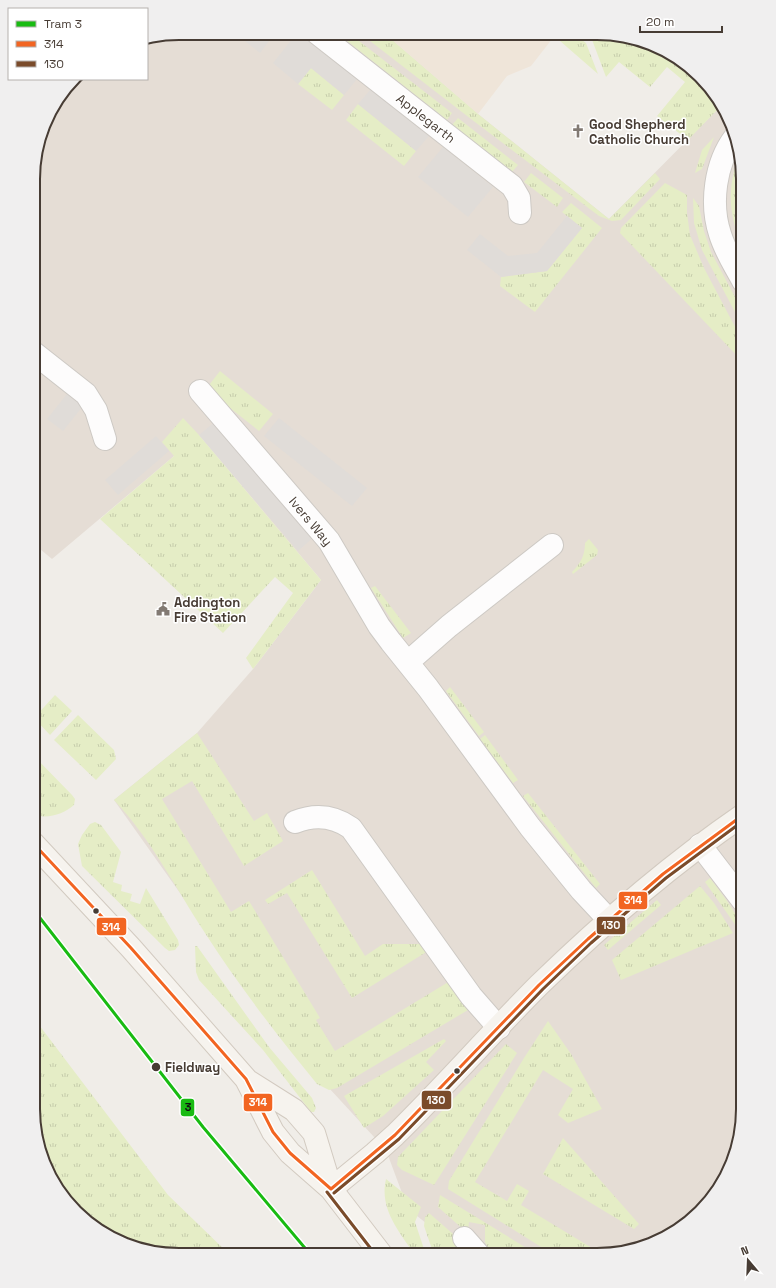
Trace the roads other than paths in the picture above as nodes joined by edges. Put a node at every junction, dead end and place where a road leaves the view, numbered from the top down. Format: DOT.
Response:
graph roads {
  1 [pos="326,40"];
  2 [pos="731,144"];
  3 [pos="520,213"];
  4 [pos="736,267"];
  5 [pos="40,358"];
  6 [pos="200,391"];
  7 [pos="105,439"];
  8 [pos="552,545"];
  9 [pos="408,662"];
  10 [pos="736,820"];
  11 [pos="295,822"];
  12 [pos="700,845"];
  13 [pos="40,850"];
  14 [pos="736,892"];
  15 [pos="609,920"];
  16 [pos="499,1028"];
  17 [pos="246,1079"];
  18 [pos="331,1188"];
  19 [pos="464,1238"];
  20 [pos="376,1248"];
  21 [pos="473,1248"];
  1 -- 3 [label="street, Applegarth"];
  2 -- 4 [label="street"];
  5 -- 7 [label="street"];
  6 -- 9 [label="street, Ivers Way"];
  8 -- 9 [label="street"];
  9 -- 15 [label="street, Ivers Way"];
  10 -- 12 [label="street"];
  11 -- 16 [label="street"];
  12 -- 14 [label="street"];
  12 -- 15 [label="street"];
  13 -- 17 [label="street"];
  15 -- 16 [label="street"];
  16 -- 18 [label="street"];
  17 -- 18 [label="street"];
  17 -- 18 [label="street"];
  18 -- 20 [label="street"];
  19 -- 21 [label="street"];
}
